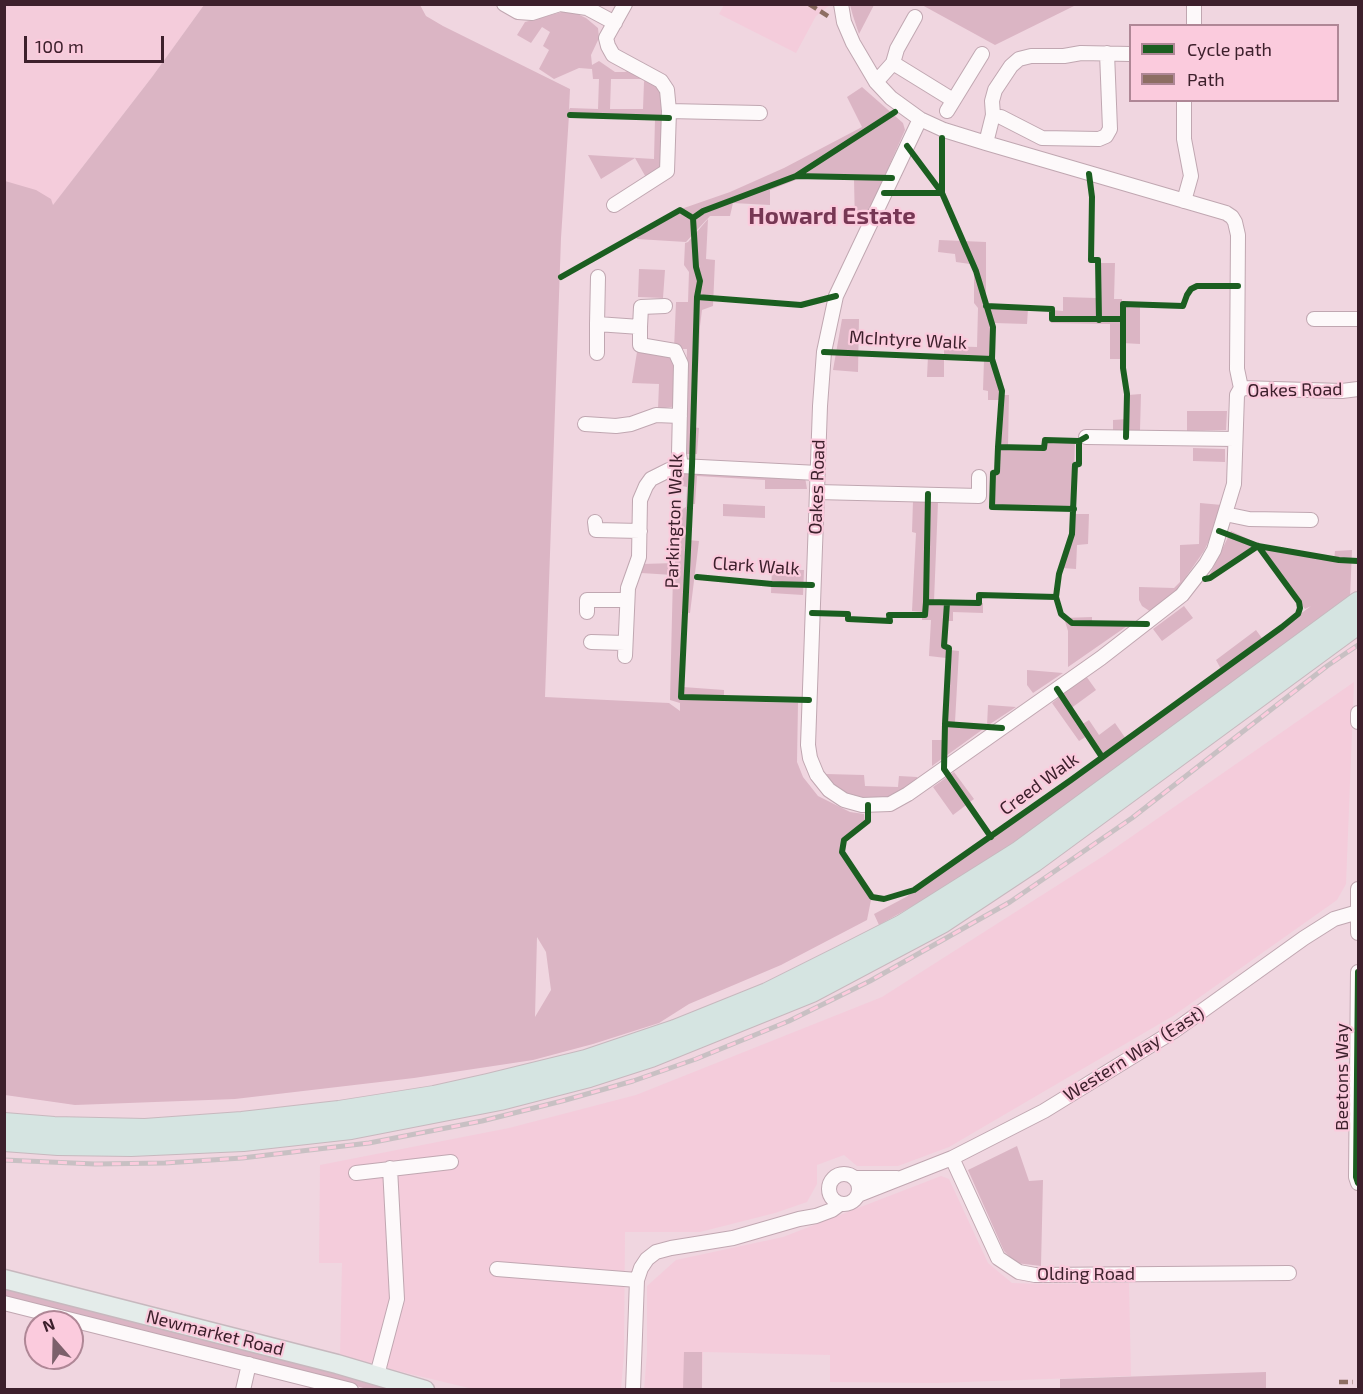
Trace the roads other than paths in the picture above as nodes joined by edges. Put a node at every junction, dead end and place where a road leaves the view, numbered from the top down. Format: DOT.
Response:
graph roads {
  1 [pos="504,4"];
  2 [pos="560,4"];
  3 [pos="625,4"];
  4 [pos="841,4"];
  5 [pos="1194,4"];
  6 [pos="915,17"];
  7 [pos="615,23"];
  8 [pos="1194,24"];
  9 [pos="1107,53"];
  10 [pos="981,54"];
  11 [pos="1129,54"];
  12 [pos="893,63"];
  13 [pos="876,82"];
  14 [pos="1184,102"];
  15 [pos="669,111"];
  16 [pos="760,113"];
  17 [pos="1001,117"];
  18 [pos="920,119"];
  19 [pos="986,143"];
  20 [pos="1184,201"];
  21 [pos="614,205"];
  22 [pos="598,277"];
  23 [pos="665,306"];
  24 [pos="1314,319"];
  25 [pos="1359,319"];
  26 [pos="597,324"];
  27 [pos="640,327"];
  28 [pos="597,353"];
  29 [pos="1240,388"];
  30 [pos="1359,389"];
  31 [pos="680,416"];
  32 [pos="585,424"];
  33 [pos="1086,437"];
  34 [pos="1235,440"];
  35 [pos="681,466"];
  36 [pos="818,473"];
  37 [pos="979,477"];
  38 [pos="817,492"];
  39 [pos="1225,514"];
  40 [pos="1311,520"];
  41 [pos="595,522"];
  42 [pos="640,531"];
  43 [pos="626,600"];
  44 [pos="1359,602"];
  45 [pos="587,612"];
  46 [pos="1359,624"];
  47 [pos="591,642"];
  48 [pos="1359,713"];
  49 [pos="1359,722"];
  50 [pos="1359,889"];
  51 [pos="1358,912"];
  52 [pos="1359,933"];
  53 [pos="1359,972"];
  54 [pos="4,1123"];
  55 [pos="4,1141"];
  56 [pos="952,1158"];
  57 [pos="451,1162"];
  58 [pos="390,1168"];
  59 [pos="356,1173"];
  60 [pos="854,1178"];
  61 [pos="899,1178"];
  62 [pos="1359,1183"];
  63 [pos="858,1195"];
  64 [pos="835,1199"];
  65 [pos="497,1269"];
  66 [pos="1290,1273"];
  67 [pos="4,1279"];
  68 [pos="637,1280"];
  69 [pos="4,1303"];
  70 [pos="249,1364"];
  71 [pos="377,1374"];
  72 [pos="243,1389"];
  73 [pos="351,1389"];
  74 [pos="425,1389"];
  75 [pos="633,1389"];
  1 -- 2 [label="street"];
  2 -- 7 [label="street"];
  3 -- 7 [label="street"];
  4 -- 13 [label="street"];
  5 -- 8 [label="street"];
  6 -- 12 [label="street"];
  7 -- 15 [label="street"];
  9 -- 11 [label="street"];
  9 -- 17 [label="street"];
  9 -- 19 [label="street"];
  10 -- 12 [label="street"];
  12 -- 13 [label="street"];
  13 -- 18 [label="street"];
  14 -- 20 [label="street"];
  15 -- 16 [label="street"];
  15 -- 21 [label="street"];
  18 -- 19 [label="street"];
  18 -- 36 [label="street, Oakes Road"];
  19 -- 20 [label="street"];
  20 -- 29 [label="street"];
  22 -- 26 [label="street"];
  23 -- 27 [label="street"];
  24 -- 25 [label="street"];
  26 -- 27 [label="street"];
  26 -- 28 [label="street"];
  27 -- 31 [label="street, Parkington Walk"];
  29 -- 30 [label="street, Oakes Road"];
  29 -- 34 [label="street, Oakes Road"];
  31 -- 32 [label="street"];
  31 -- 35 [label="street, Parkington Walk"];
  33 -- 34 [label="street"];
  34 -- 39 [label="street, Oakes Road"];
  35 -- 36 [label="street"];
  35 -- 42 [label="street"];
  36 -- 38 [label="street, Oakes Road"];
  37 -- 38 [label="street"];
  38 -- 39 [label="street, Oakes Road"];
  39 -- 40 [label="street"];
  41 -- 42 [label="street"];
  42 -- 43 [label="street"];
  43 -- 45 [label="street"];
  43 -- 47 [label="street"];
  44 -- 54 [label="highway"];
  46 -- 55 [label="highway"];
  48 -- 49 [label="street"];
  50 -- 51 [label="street"];
  51 -- 52 [label="street"];
  51 -- 56 [label="street, Western Way (East)"];
  53 -- 62 [label="street, Beetons Way"];
  56 -- 61 [label="street, Western Way (East)"];
  56 -- 66 [label="street, Olding Road"];
  57 -- 58 [label="street"];
  58 -- 59 [label="street"];
  58 -- 71 [label="street"];
  60 -- 61 [label="street, Western Way (East)"];
  60 -- 63 [label="street"];
  60 -- 64 [label="street"];
  61 -- 63 [label="street, Western Way (East)"];
  63 -- 64 [label="street"];
  64 -- 68 [label="street"];
  65 -- 68 [label="street"];
  67 -- 71 [label="main road, Newmarket Road"];
  68 -- 75 [label="street"];
  69 -- 70 [label="street"];
  70 -- 72 [label="street"];
  70 -- 73 [label="street"];
  71 -- 74 [label="main road, Newmarket Road"];
}
